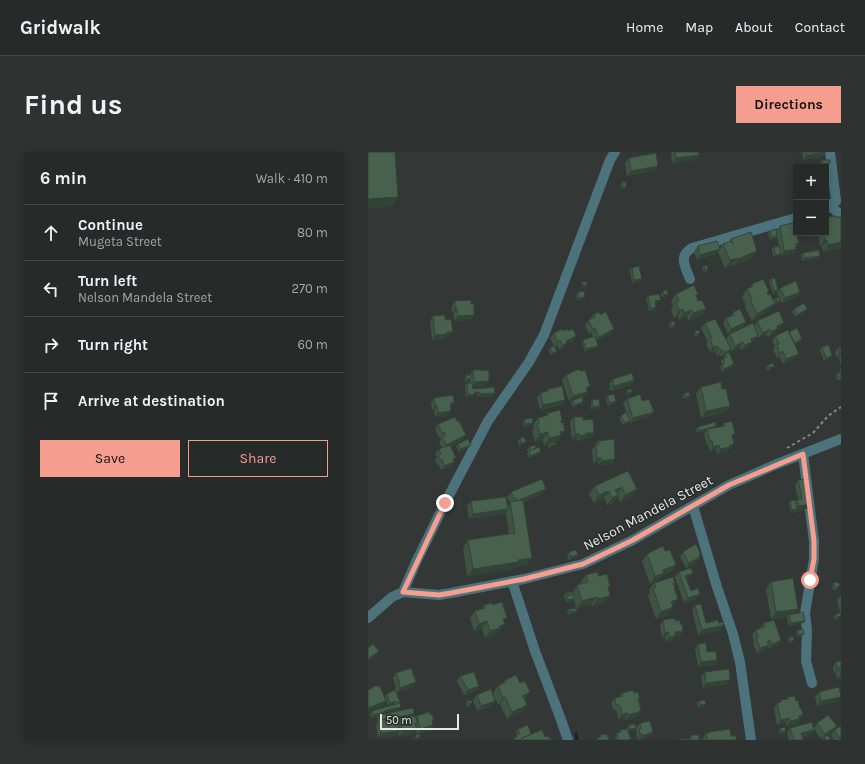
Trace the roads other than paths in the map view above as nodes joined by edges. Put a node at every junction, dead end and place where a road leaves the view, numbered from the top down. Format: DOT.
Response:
graph roads {
  1 [pos="615,152"];
  2 [pos="830,152"];
  3 [pos="829,206"];
  4 [pos="829,208"];
  5 [pos="793,219"];
  6 [pos="841,221"];
  7 [pos="690,279"];
  8 [pos="841,439"];
  9 [pos="803,454"];
  10 [pos="693,506"];
  11 [pos="512,581"];
  12 [pos="403,592"];
  13 [pos="368,618"];
  14 [pos="812,683"];
  15 [pos="568,740"];
  16 [pos="751,740"];
  1 -- 12 [label="street"];
  2 -- 3 [label="street"];
  4 -- 6 [label="street"];
  5 -- 7 [label="street"];
  8 -- 9 [label="street, Nelson Mandela Street"];
  9 -- 10 [label="street, Nelson Mandela Street"];
  9 -- 14 [label="street"];
  10 -- 11 [label="street, Nelson Mandela Street"];
  10 -- 16 [label="street"];
  11 -- 12 [label="street, Nelson Mandela Street"];
  11 -- 15 [label="street"];
  12 -- 13 [label="street, Nelson Mandela Street"];
}
